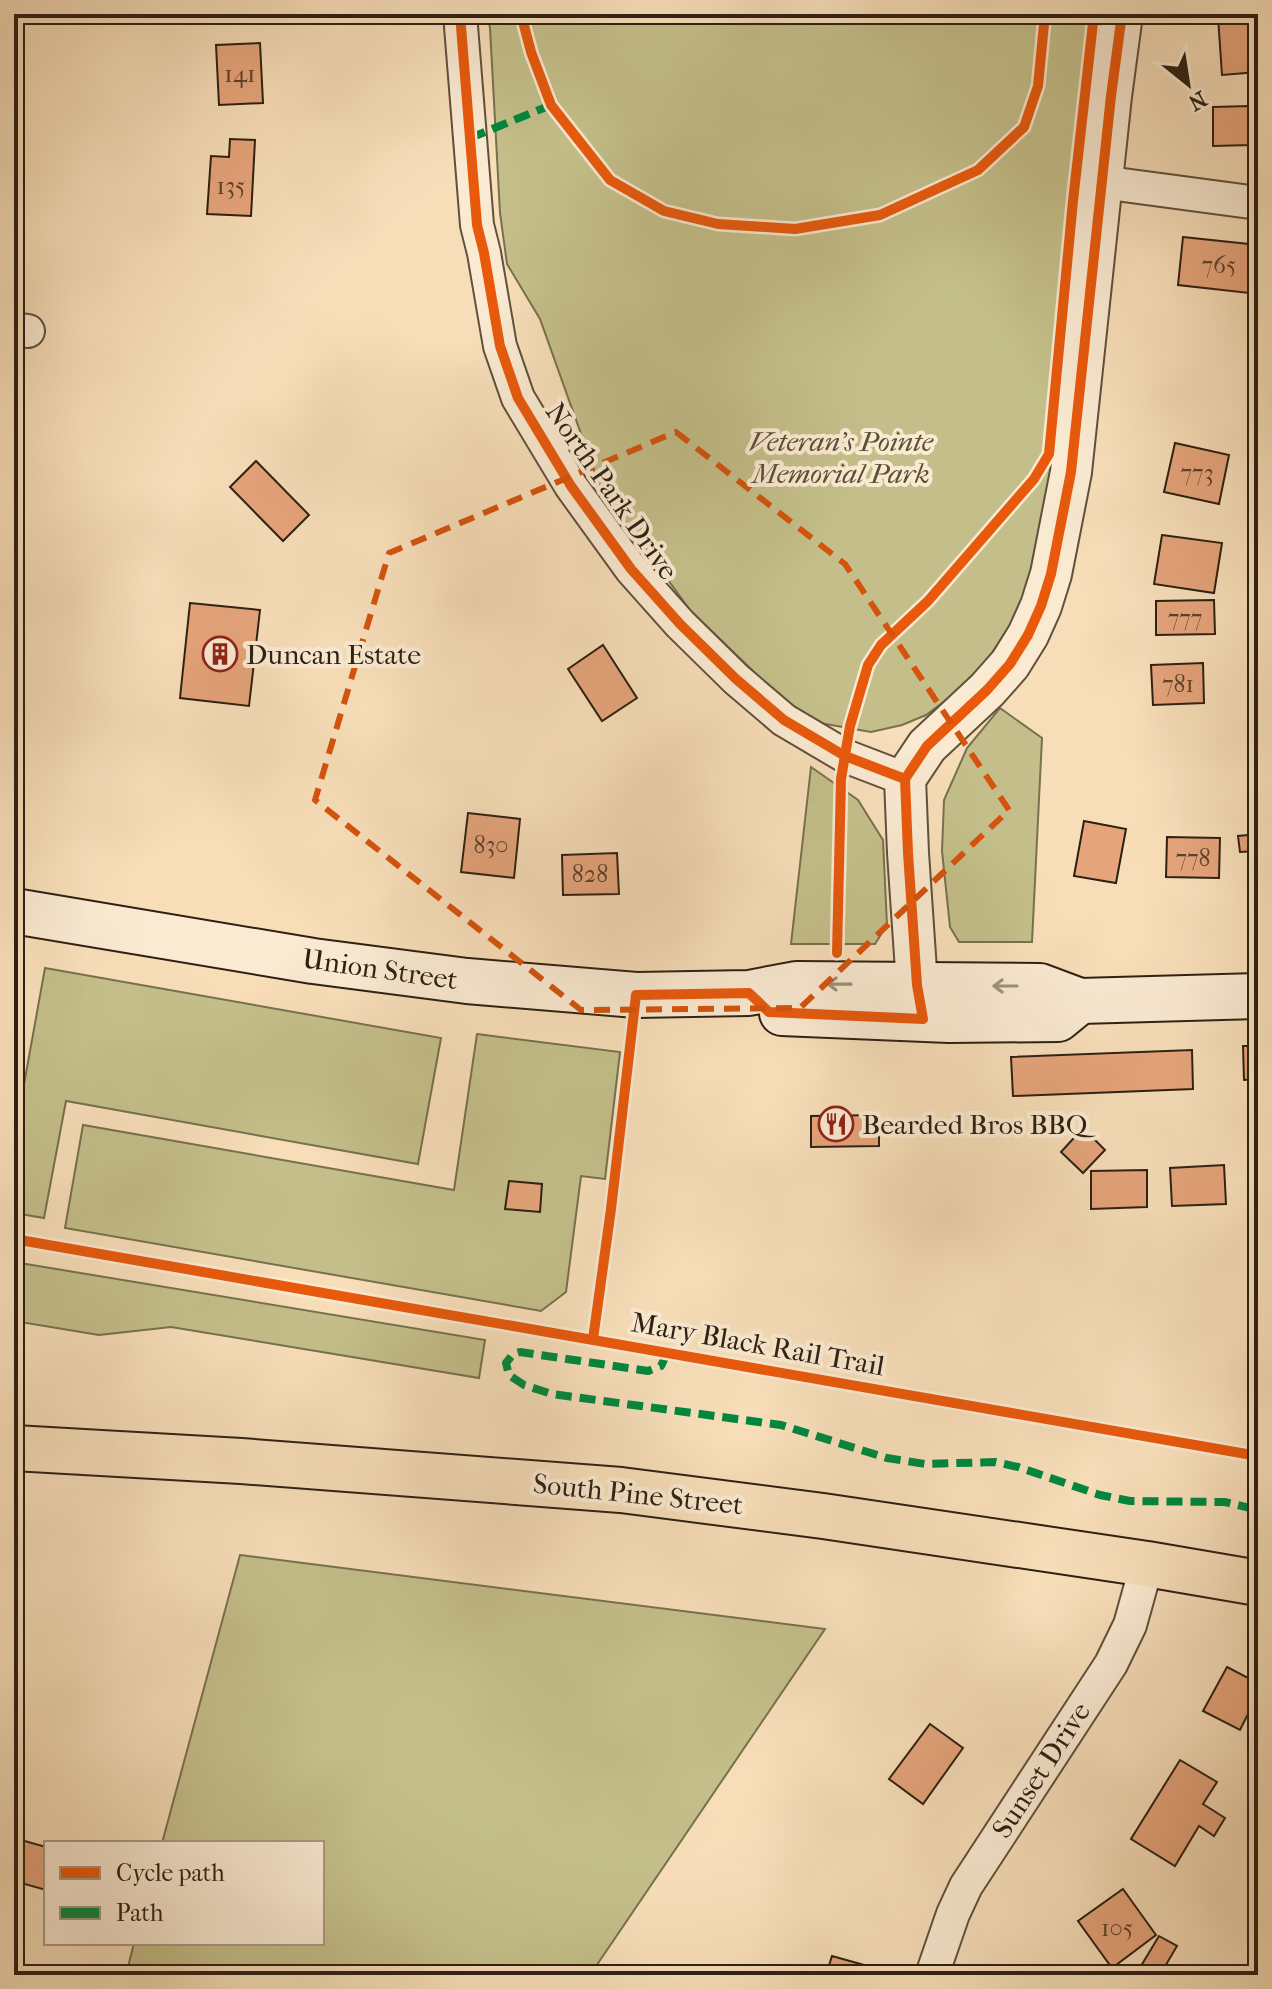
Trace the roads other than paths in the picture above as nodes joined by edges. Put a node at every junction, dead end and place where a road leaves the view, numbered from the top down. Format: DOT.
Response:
graph roads {
  1 [pos="460,14"];
  2 [pos="1122,14"];
  3 [pos="1101,182"];
  4 [pos="1258,203"];
  5 [pos="905,779"];
  6 [pos="14,911"];
  7 [pos="1258,996"];
  8 [pos="920,1002"];
  9 [pos="14,1448"];
  10 [pos="1147,1564"];
  11 [pos="1258,1583"];
  12 [pos="932,1975"];
  1 -- 5 [label="street, North Park Drive"];
  2 -- 3 [label="street"];
  3 -- 4 [label="street"];
  3 -- 5 [label="street"];
  5 -- 8 [label="street"];
  6 -- 8 [label="main road, Union Street"];
  7 -- 8 [label="main road, Union Street"];
  9 -- 10 [label="highway, South Pine Street"];
  10 -- 11 [label="highway, South Pine Street"];
  10 -- 12 [label="street, Sunset Drive"];
}
